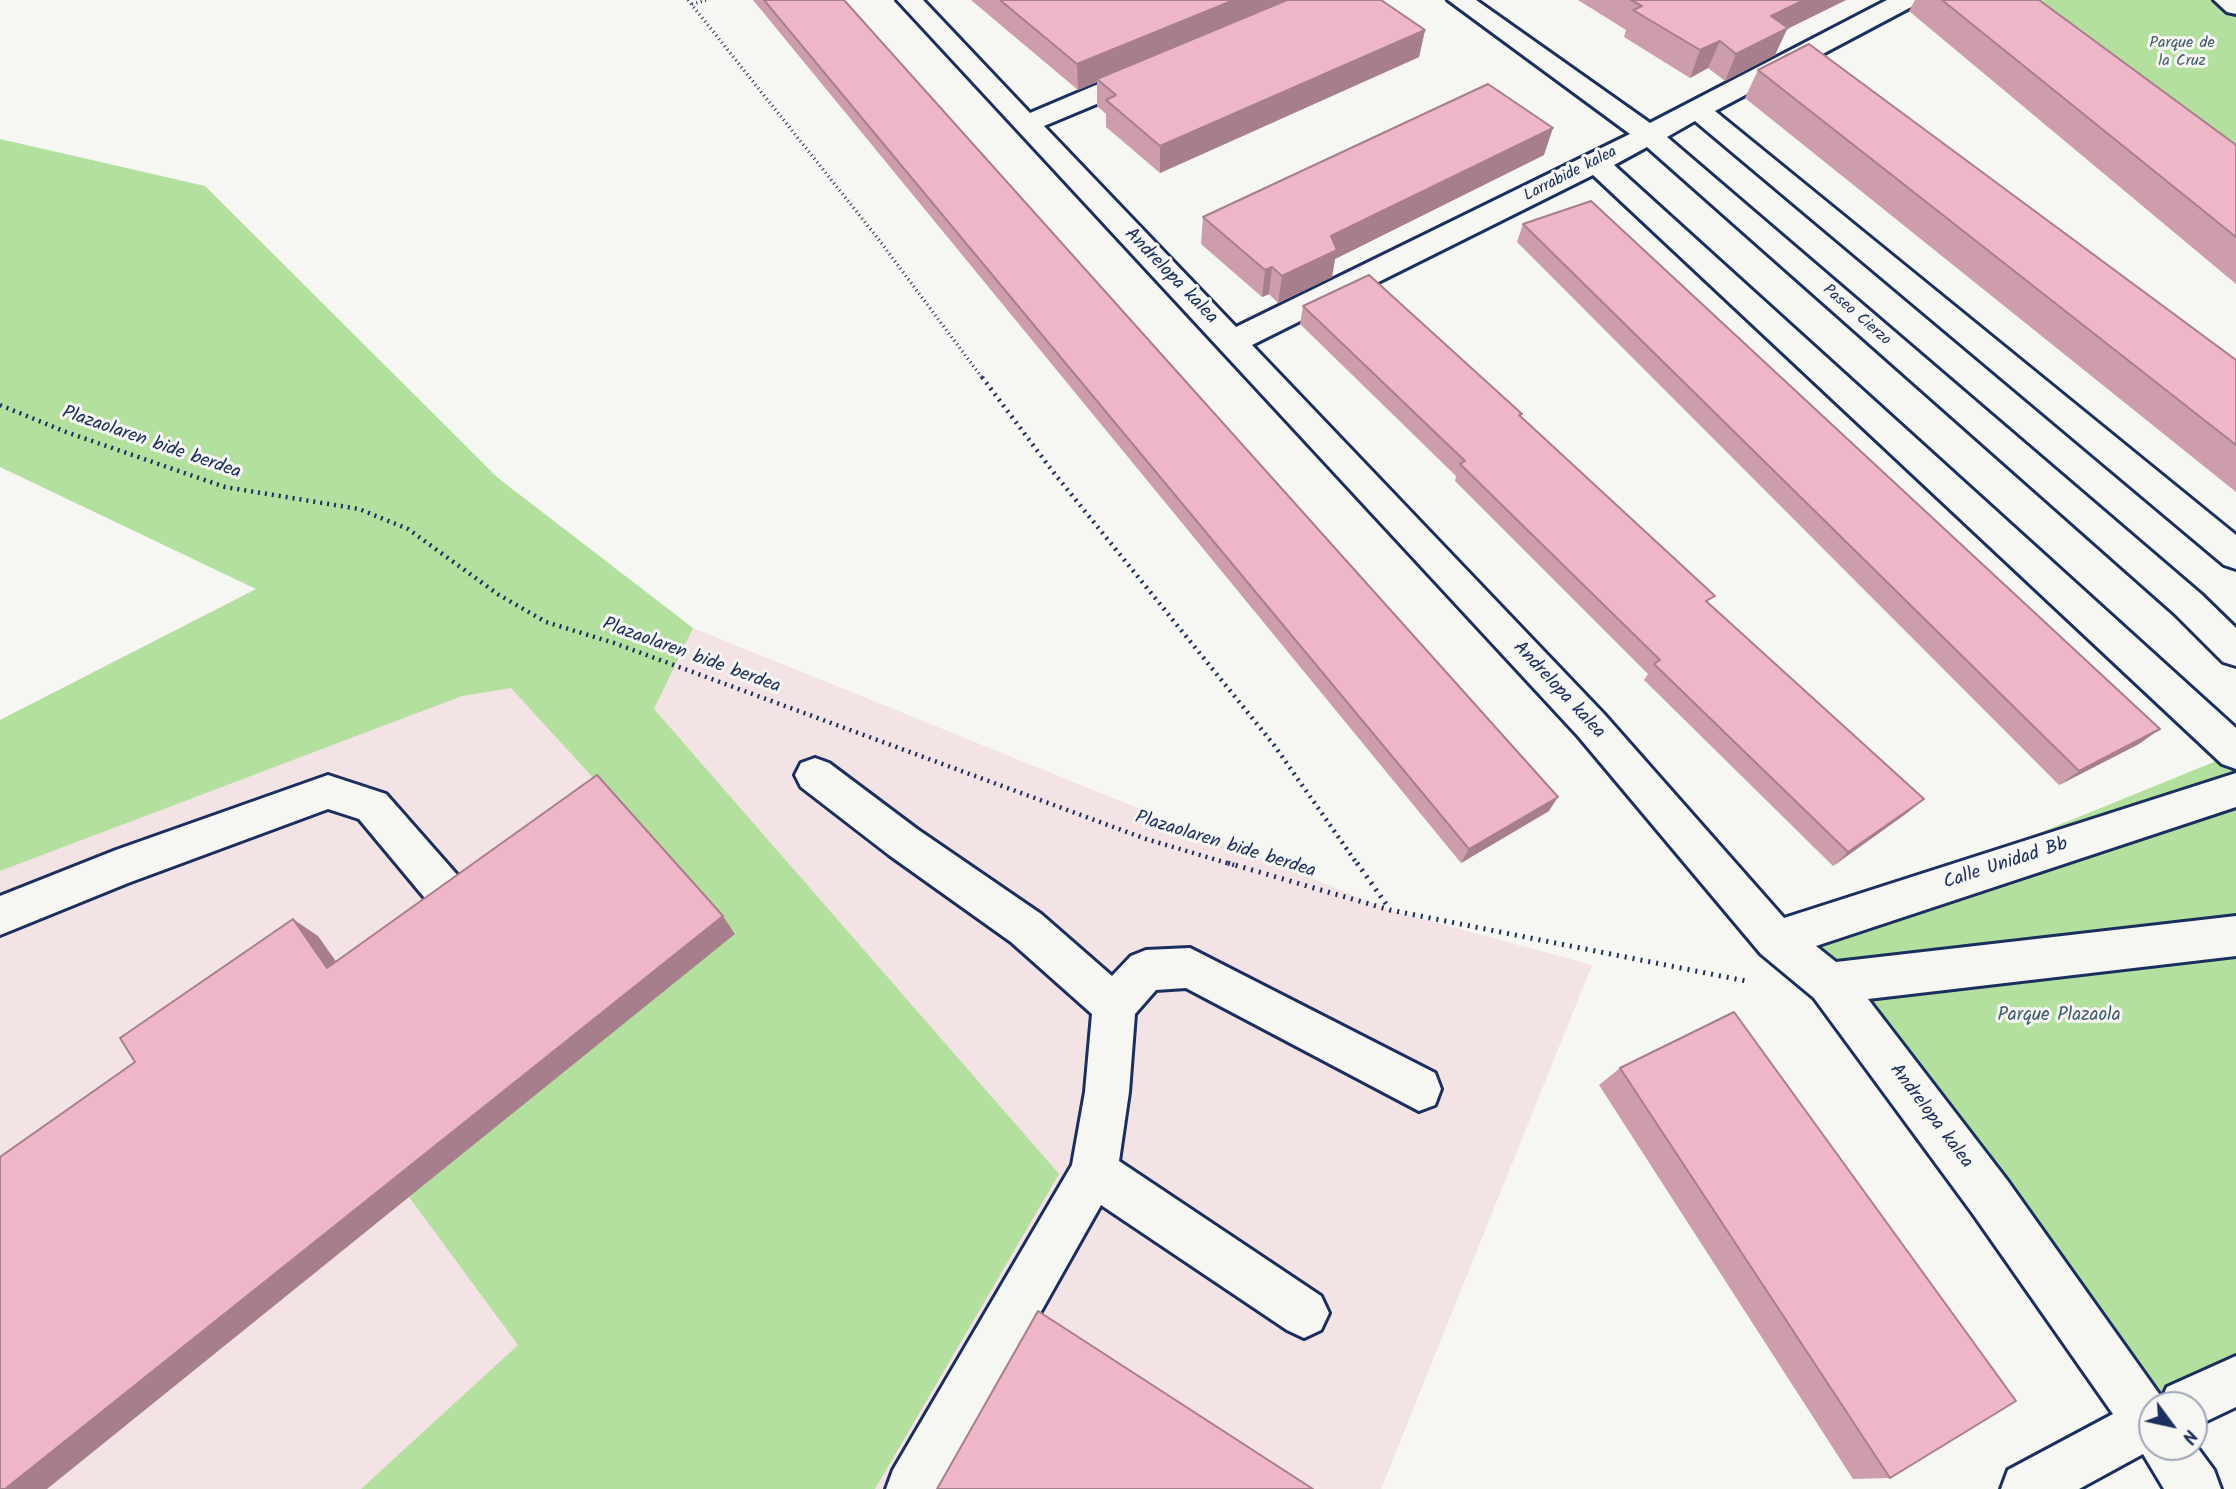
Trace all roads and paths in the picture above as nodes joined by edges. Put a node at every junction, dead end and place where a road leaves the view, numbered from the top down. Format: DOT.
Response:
graph roads {
  1 [pos="707,0"];
  2 [pos="909,0"];
  3 [pos="1460,0"];
  4 [pos="1906,0"];
  5 [pos="2226,0"];
  6 [pos="690,2"];
  7 [pos="2236,7"];
  8 [pos="1166,65"];
  9 [pos="1698,110"];
  10 [pos="1024,125"];
  11 [pos="1649,135"];
  12 [pos="1596,163"];
  13 [pos="1232,342"];
  14 [pos="0,405"];
  15 [pos="2236,555"];
  16 [pos="2236,651"];
  17 [pos="2236,752"];
  18 [pos="815,775"];
  19 [pos="2236,790"];
  20 [pos="444,890"];
  21 [pos="1390,910"];
  22 [pos="0,916"];
  23 [pos="2236,936"];
  24 [pos="1776,940"];
  25 [pos="1751,981"];
  26 [pos="1829,983"];
  27 [pos="1114,1006"];
  28 [pos="1419,1089"];
  29 [pos="1094,1172"];
  30 [pos="1304,1313"];
  31 [pos="2236,1381"];
  32 [pos="2138,1393"];
  33 [pos="2208,1397"];
  34 [pos="2138,1435"];
  35 [pos="2180,1461"];
  36 [pos="912,1489"];
  37 [pos="2027,1489"];
  38 [pos="2195,1489"];
  1 -- 6 [label="path"];
  2 -- 10 [label="street, Andrelopa kalea"];
  3 -- 11 [label="street, Paseo Cierzo"];
  4 -- 9 [label="street, Larrabide kalea"];
  5 -- 7 [label="street"];
  6 -- 21 [label="path"];
  8 -- 10 [label="street"];
  9 -- 11 [label="street, Larrabide kalea"];
  9 -- 15 [label="street"];
  10 -- 13 [label="street, Andrelopa kalea"];
  11 -- 12 [label="street, Larrabide kalea"];
  11 -- 16 [label="street, Paseo Cierzo"];
  12 -- 13 [label="street, Larrabide kalea"];
  12 -- 17 [label="street"];
  13 -- 24 [label="street, Andrelopa kalea"];
  14 -- 21 [label="path, Plazaolaren bide berdea"];
  18 -- 27 [label="street"];
  19 -- 24 [label="street, Calle Unidad Bb"];
  20 -- 22 [label="street"];
  21 -- 25 [label="path, Plazaolaren bide berdea"];
  23 -- 26 [label="street"];
  24 -- 26 [label="street, Andrelopa kalea"];
  26 -- 32 [label="street, Andrelopa kalea"];
  27 -- 28 [label="street"];
  27 -- 29 [label="street"];
  29 -- 30 [label="street"];
  29 -- 36 [label="street"];
  31 -- 33 [label="street"];
  34 -- 37 [label="street"];
  35 -- 38 [label="street, Andrelopa kalea"];
}
